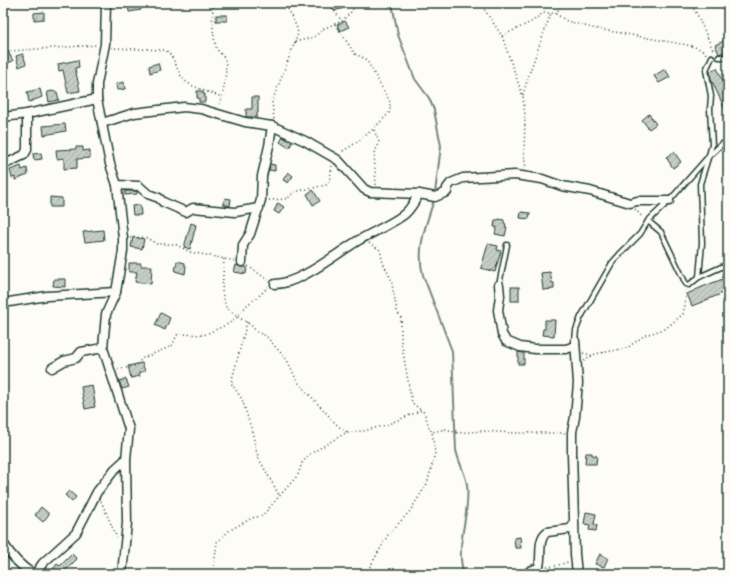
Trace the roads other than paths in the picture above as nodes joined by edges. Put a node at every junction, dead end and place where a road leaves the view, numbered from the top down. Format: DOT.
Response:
graph roads {
  1 [pos="106,3"];
  2 [pos="712,57"];
  3 [pos="728,57"];
  4 [pos="719,58"];
  5 [pos="97,99"];
  6 [pos="27,114"];
  7 [pos="3,117"];
  8 [pos="102,123"];
  9 [pos="272,126"];
  10 [pos="728,143"];
  11 [pos="708,157"];
  12 [pos="3,165"];
  13 [pos="117,185"];
  14 [pos="419,194"];
  15 [pos="669,201"];
  16 [pos="260,204"];
  17 [pos="648,221"];
  18 [pos="507,246"];
  19 [pos="242,262"];
  20 [pos="728,264"];
  21 [pos="699,277"];
  22 [pos="275,284"];
  23 [pos="499,285"];
  24 [pos="116,292"];
  25 [pos="3,303"];
  26 [pos="575,343"];
  27 [pos="102,348"];
  28 [pos="52,368"];
  29 [pos="126,459"];
  30 [pos="574,524"];
  31 [pos="3,543"];
  32 [pos="34,574"];
  33 [pos="122,574"];
  34 [pos="528,574"];
  35 [pos="577,574"];
  1 -- 5 [label="street"];
  2 -- 11 [label="lane"];
  3 -- 4 [label="lane"];
  5 -- 6 [label="street"];
  5 -- 8 [label="street"];
  6 -- 7 [label="street"];
  6 -- 12 [label="street"];
  8 -- 9 [label="street"];
  8 -- 13 [label="street"];
  9 -- 14 [label="street"];
  9 -- 16 [label="street"];
  10 -- 11 [label="lane"];
  11 -- 15 [label="lane"];
  11 -- 21 [label="lane"];
  13 -- 16 [label="street"];
  13 -- 24 [label="street"];
  14 -- 15 [label="street"];
  14 -- 22 [label="street"];
  15 -- 17 [label="lane"];
  16 -- 19 [label="street"];
  17 -- 21 [label="lane"];
  17 -- 26 [label="lane"];
  18 -- 23 [label="lane"];
  20 -- 21 [label="lane"];
  23 -- 26 [label="street"];
  24 -- 25 [label="street"];
  24 -- 27 [label="street"];
  26 -- 30 [label="street"];
  27 -- 28 [label="street"];
  27 -- 29 [label="street"];
  29 -- 32 [label="street"];
  29 -- 33 [label="street"];
  30 -- 34 [label="street"];
  30 -- 35 [label="street"];
  31 -- 32 [label="street"];
}
